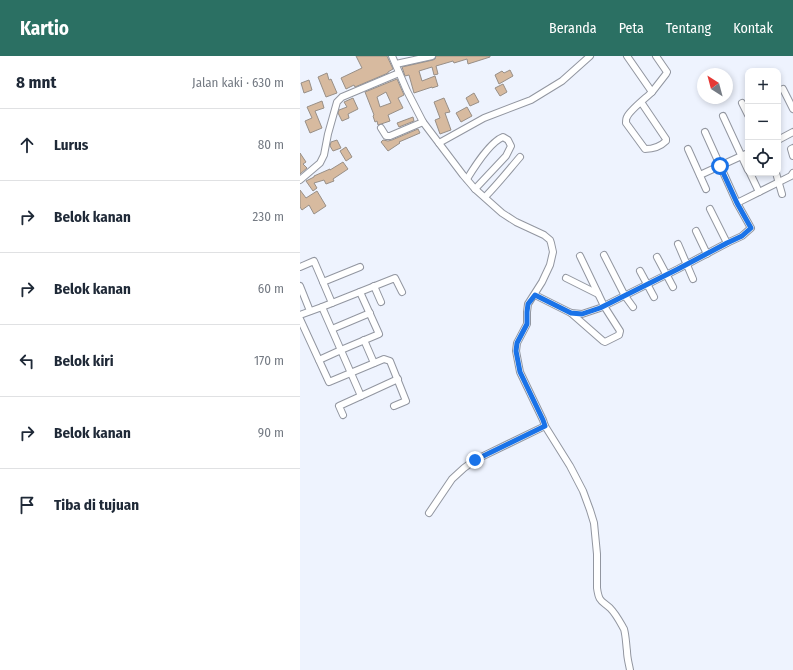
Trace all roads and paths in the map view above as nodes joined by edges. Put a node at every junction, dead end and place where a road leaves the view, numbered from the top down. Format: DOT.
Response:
graph roads {
  1 [pos="392,56"];
  2 [pos="432,56"];
  3 [pos="590,56"];
  4 [pos="627,56"];
  5 [pos="656,56"];
  6 [pos="396,64"];
  7 [pos="399,73"];
  8 [pos="783,89"];
  9 [pos="652,92"];
  10 [pos="641,102"];
  11 [pos="742,104"];
  12 [pos="793,108"];
  13 [pos="745,110"];
  14 [pos="723,116"];
  15 [pos="423,122"];
  16 [pos="381,128"];
  17 [pos="705,132"];
  18 [pos="793,132"];
  19 [pos="781,138"];
  20 [pos="439,143"];
  21 [pos="793,148"];
  22 [pos="688,149"];
  23 [pos="745,154"];
  24 [pos="741,156"];
  25 [pos="793,156"];
  26 [pos="520,157"];
  27 [pos="745,164"];
  28 [pos="720,166"];
  29 [pos="793,174"];
  30 [pos="700,176"];
  31 [pos="751,176"];
  32 [pos="777,176"];
  33 [pos="467,179"];
  34 [pos="300,180"];
  35 [pos="778,182"];
  36 [pos="476,189"];
  37 [pos="706,189"];
  38 [pos="758,192"];
  39 [pos="782,194"];
  40 [pos="485,197"];
  41 [pos="737,203"];
  42 [pos="710,209"];
  43 [pos="696,231"];
  44 [pos="727,243"];
  45 [pos="678,244"];
  46 [pos="706,254"];
  47 [pos="604,255"];
  48 [pos="580,256"];
  49 [pos="657,257"];
  50 [pos="687,264"];
  51 [pos="300,267"];
  52 [pos="360,267"];
  53 [pos="640,271"];
  54 [pos="667,274"];
  55 [pos="566,278"];
  56 [pos="694,279"];
  57 [pos="322,282"];
  58 [pos="647,285"];
  59 [pos="300,286"];
  60 [pos="374,286"];
  61 [pos="673,286"];
  62 [pos="360,292"];
  63 [pos="402,292"];
  64 [pos="598,294"];
  65 [pos="535,295"];
  66 [pos="624,296"];
  67 [pos="654,297"];
  68 [pos="381,302"];
  69 [pos="332,303"];
  70 [pos="604,306"];
  71 [pos="322,307"];
  72 [pos="633,307"];
  73 [pos="310,311"];
  74 [pos="370,313"];
  75 [pos="571,313"];
  76 [pos="300,315"];
  77 [pos="300,319"];
  78 [pos="332,329"];
  79 [pos="364,340"];
  80 [pos="341,350"];
  81 [pos="319,360"];
  82 [pos="374,363"];
  83 [pos="351,373"];
  84 [pos="398,379"];
  85 [pos="361,396"];
  86 [pos="394,406"];
  87 [pos="343,415"];
  88 [pos="545,426"];
  89 [pos="430,513"];
  90 [pos="630,670"];
  1 -- 6 [label="street"];
  2 -- 6 [label="street"];
  3 -- 20 [label="street"];
  4 -- 9 [label="street"];
  5 -- 9 [label="street"];
  6 -- 7 [label="street"];
  7 -- 15 [label="street"];
  7 -- 34 [label="street"];
  8 -- 12 [label="street"];
  9 -- 10 [label="street"];
  10 -- 10 [label="street"];
  11 -- 13 [label="street"];
  14 -- 24 [label="street"];
  15 -- 16 [label="street"];
  15 -- 20 [label="street"];
  17 -- 28 [label="street"];
  18 -- 19 [label="street"];
  20 -- 33 [label="street"];
  21 -- 25 [label="street"];
  22 -- 30 [label="street"];
  23 -- 24 [label="street"];
  24 -- 27 [label="street"];
  24 -- 28 [label="street"];
  26 -- 40 [label="street"];
  28 -- 30 [label="street"];
  28 -- 41 [label="street"];
  29 -- 35 [label="street"];
  30 -- 37 [label="street"];
  31 -- 38 [label="street"];
  32 -- 35 [label="street"];
  33 -- 36 [label="street"];
  33 -- 36 [label="street"];
  35 -- 38 [label="street"];
  35 -- 39 [label="street"];
  36 -- 40 [label="street"];
  38 -- 41 [label="street"];
  40 -- 65 [label="street"];
  41 -- 44 [label="street"];
  42 -- 44 [label="street"];
  43 -- 46 [label="street"];
  44 -- 46 [label="street"];
  45 -- 50 [label="street"];
  46 -- 50 [label="street"];
  47 -- 66 [label="street"];
  48 -- 64 [label="street"];
  49 -- 54 [label="street"];
  50 -- 54 [label="street"];
  50 -- 56 [label="street"];
  51 -- 57 [label="street"];
  52 -- 57 [label="street"];
  53 -- 58 [label="street"];
  54 -- 58 [label="street"];
  54 -- 61 [label="street"];
  55 -- 64 [label="street"];
  57 -- 69 [label="street"];
  58 -- 66 [label="street"];
  58 -- 67 [label="street"];
  59 -- 73 [label="street"];
  60 -- 62 [label="street"];
  60 -- 63 [label="street"];
  60 -- 68 [label="street"];
  62 -- 69 [label="street"];
  62 -- 74 [label="street"];
  64 -- 70 [label="street"];
  65 -- 75 [label="street"];
  65 -- 88 [label="street"];
  66 -- 70 [label="street"];
  66 -- 72 [label="street"];
  69 -- 71 [label="street"];
  70 -- 75 [label="street"];
  70 -- 75 [label="street"];
  71 -- 73 [label="street"];
  71 -- 78 [label="street"];
  73 -- 76 [label="street"];
  74 -- 78 [label="street"];
  74 -- 79 [label="street"];
  77 -- 81 [label="street"];
  78 -- 80 [label="street"];
  79 -- 80 [label="street"];
  79 -- 82 [label="street"];
  80 -- 81 [label="street"];
  80 -- 83 [label="street"];
  81 -- 83 [label="street"];
  82 -- 83 [label="street"];
  82 -- 84 [label="street"];
  83 -- 85 [label="street"];
  84 -- 85 [label="street"];
  84 -- 86 [label="street"];
  85 -- 87 [label="street"];
  88 -- 89 [label="street"];
  88 -- 90 [label="street"];
}
